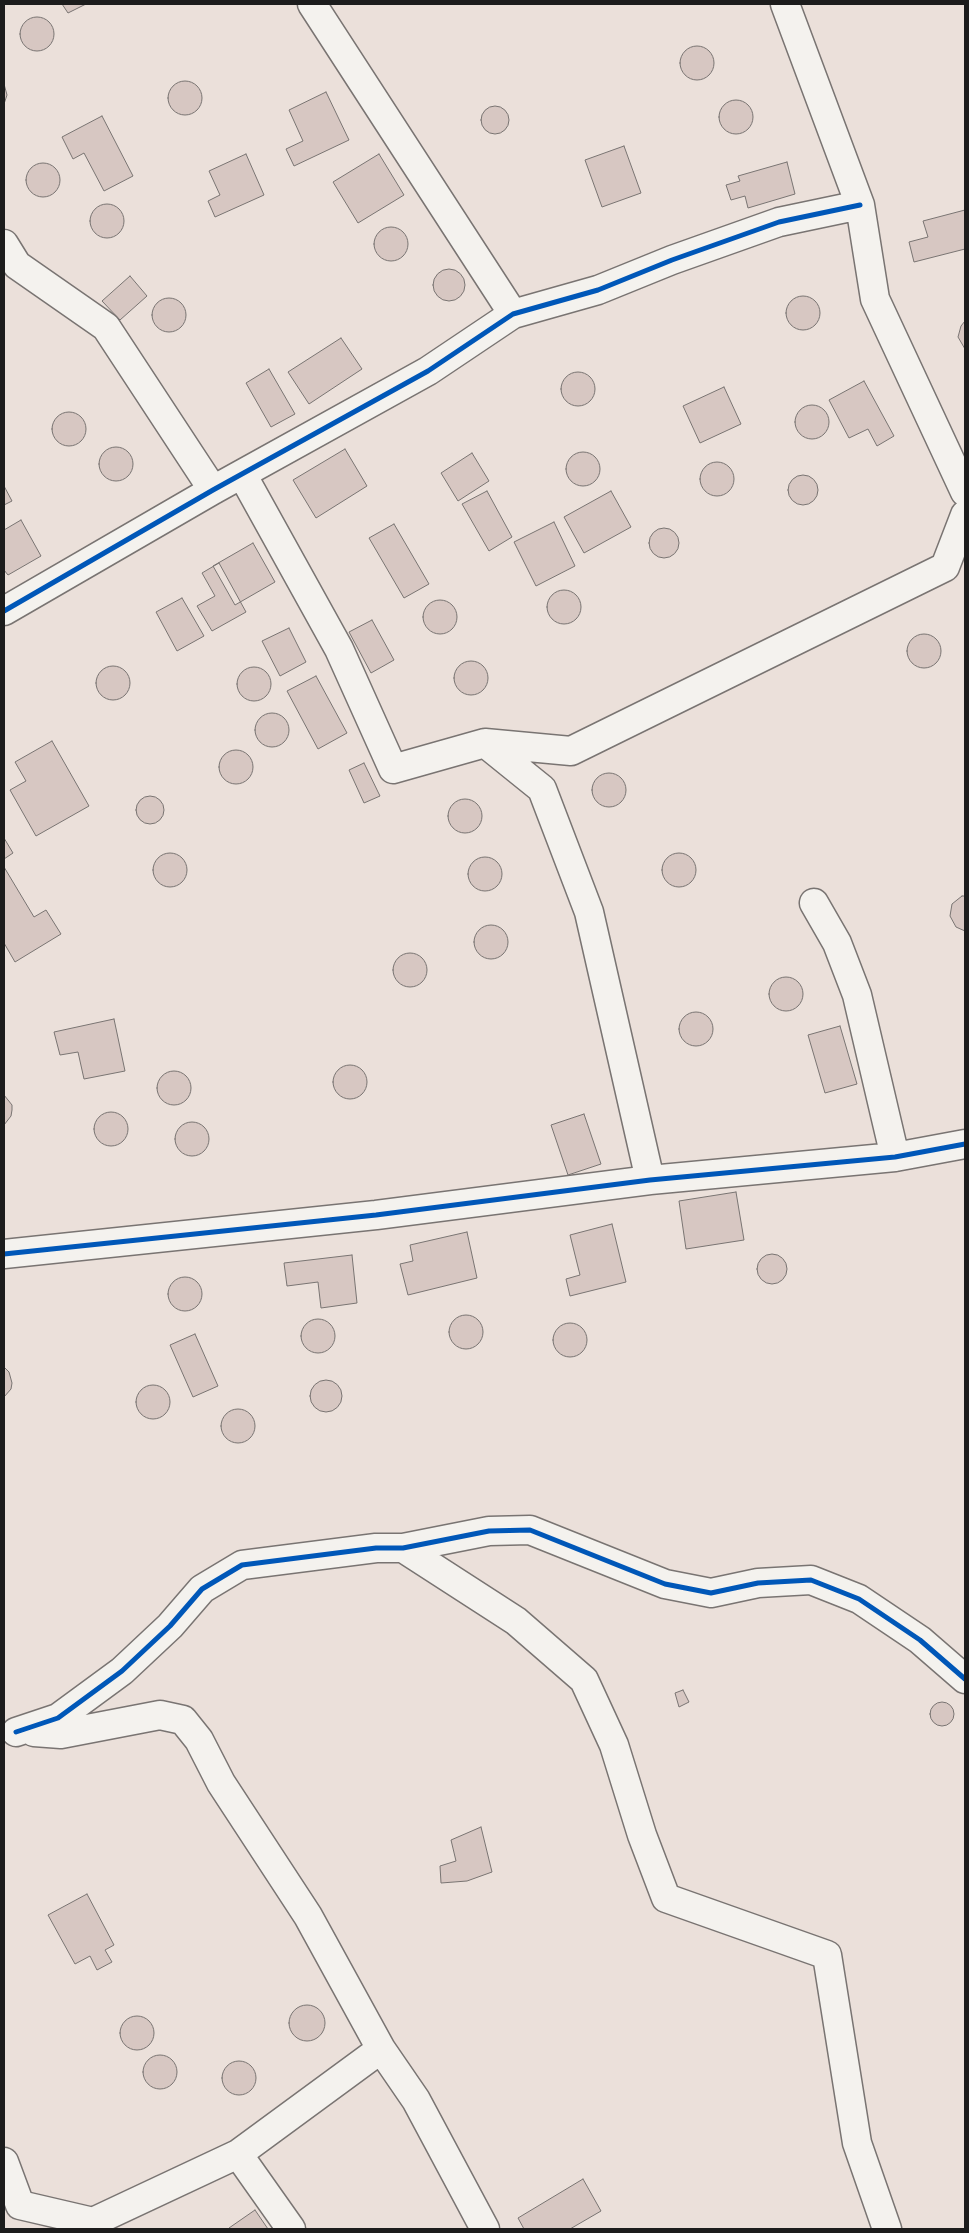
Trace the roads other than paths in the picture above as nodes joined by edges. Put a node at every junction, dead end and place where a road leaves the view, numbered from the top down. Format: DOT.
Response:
graph roads {
  1 [pos="312,4"];
  2 [pos="785,4"];
  3 [pos="860,205"];
  4 [pos="4,244"];
  5 [pos="513,314"];
  6 [pos="242,474"];
  7 [pos="212,490"];
  8 [pos="965,492"];
  9 [pos="965,515"];
  10 [pos="4,611"];
  11 [pos="485,743"];
  12 [pos="814,904"];
  13 [pos="965,1144"];
  14 [pos="895,1157"];
  15 [pos="650,1180"];
  16 [pos="4,1254"];
  17 [pos="403,1548"];
  18 [pos="965,1679"];
  19 [pos="10,1732"];
  20 [pos="381,2049"];
  21 [pos="238,2154"];
  22 [pos="4,2162"];
  23 [pos="12,2211"];
  24 [pos="37,2229"];
  25 [pos="291,2229"];
  26 [pos="485,2229"];
  27 [pos="887,2229"];
  1 -- 5 [label="street"];
  2 -- 3 [label="street"];
  3 -- 5 [label="street"];
  3 -- 8 [label="street"];
  4 -- 7 [label="street"];
  5 -- 6 [label="street"];
  6 -- 7 [label="street"];
  6 -- 11 [label="street"];
  7 -- 10 [label="street"];
  9 -- 11 [label="street"];
  11 -- 15 [label="street"];
  12 -- 14 [label="street"];
  13 -- 14 [label="street"];
  14 -- 15 [label="street"];
  15 -- 16 [label="street"];
  17 -- 18 [label="street"];
  17 -- 19 [label="street"];
  17 -- 27 [label="street"];
  19 -- 20 [label="street"];
  20 -- 21 [label="street"];
  20 -- 26 [label="street"];
  21 -- 23 [label="street"];
  21 -- 25 [label="street"];
  22 -- 23 [label="street"];
  23 -- 24 [label="street"];
}
